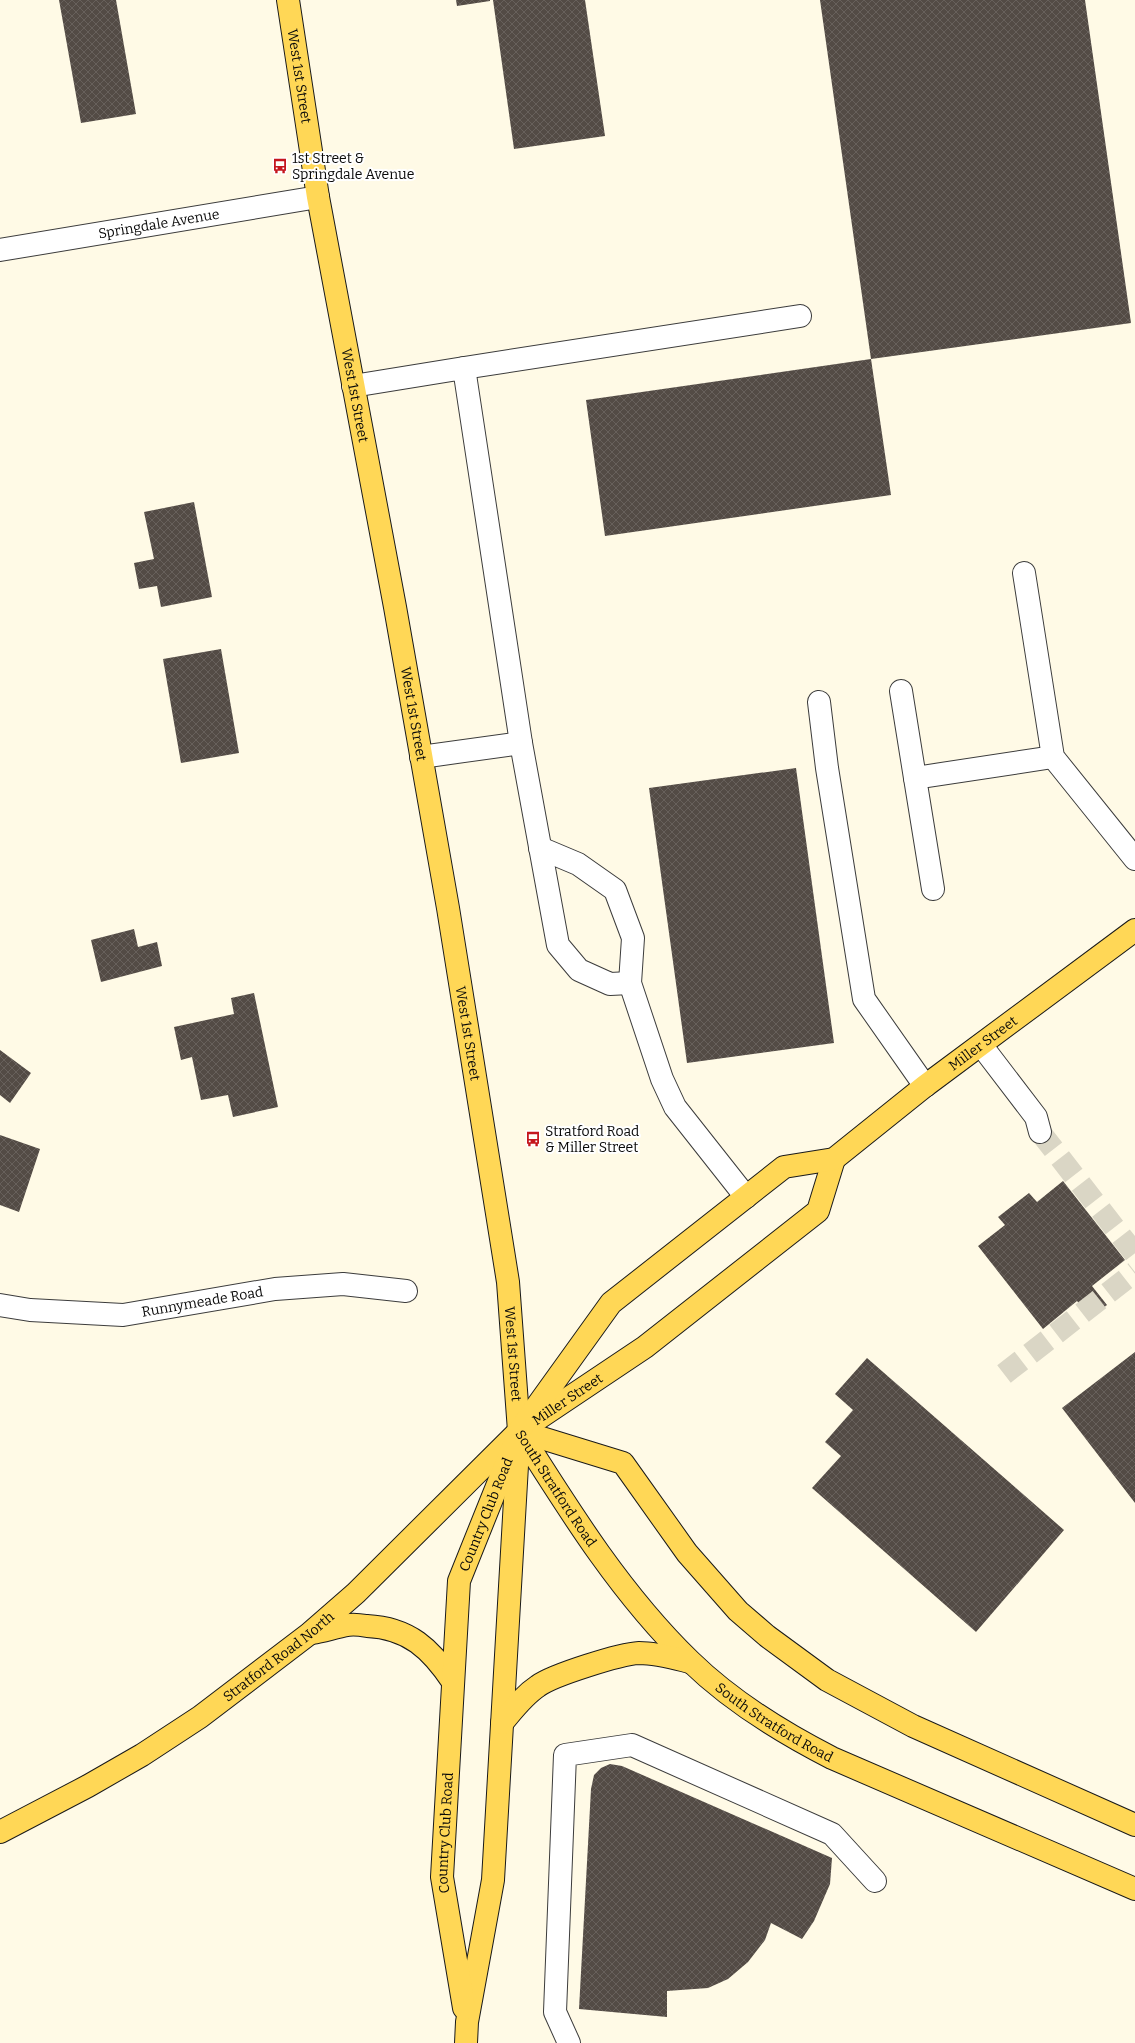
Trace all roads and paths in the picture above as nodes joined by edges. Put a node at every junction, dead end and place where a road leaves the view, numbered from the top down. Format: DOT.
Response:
graph roads {
  1 [pos="288,0"];
  2 [pos="318,197"];
  3 [pos="0,250"];
  4 [pos="800,316"];
  5 [pos="464,368"];
  6 [pos="353,386"];
  7 [pos="1024,573"];
  8 [pos="902,691"];
  9 [pos="819,702"];
  10 [pos="520,743"];
  11 [pos="421,757"];
  12 [pos="1053,757"];
  13 [pos="915,778"];
  14 [pos="540,848"];
  15 [pos="1135,859"];
  16 [pos="933,889"];
  17 [pos="1135,930"];
  18 [pos="630,983"];
  19 [pos="981,1045"];
  20 [pos="925,1086"];
  21 [pos="1040,1132"];
  22 [pos="834,1159"];
  23 [pos="746,1197"];
  24 [pos="406,1291"];
  25 [pos="0,1305"];
  26 [pos="519,1431"];
  27 [pos="309,1634"];
  28 [pos="690,1662"];
  29 [pos="453,1682"];
  30 [pos="502,1723"];
  31 [pos="1135,1825"];
  32 [pos="0,1832"];
  33 [pos="875,1881"];
  34 [pos="1135,1889"];
  35 [pos="466,2033"];
  36 [pos="569,2043"];
  1 -- 2 [label="main road, West 1st Street"];
  2 -- 3 [label="street, Springdale Avenue"];
  2 -- 6 [label="main road, West 1st Street"];
  4 -- 5 [label="street"];
  5 -- 6 [label="street"];
  5 -- 10 [label="street"];
  6 -- 11 [label="main road, West 1st Street"];
  7 -- 12 [label="street"];
  8 -- 13 [label="street"];
  9 -- 20 [label="street"];
  10 -- 11 [label="street"];
  10 -- 14 [label="street"];
  11 -- 26 [label="main road, West 1st Street"];
  12 -- 13 [label="street"];
  12 -- 15 [label="street"];
  13 -- 16 [label="street"];
  14 -- 18 [label="street"];
  14 -- 18 [label="street"];
  17 -- 19 [label="main road, Miller Street"];
  18 -- 23 [label="street"];
  19 -- 20 [label="main road, Miller Street"];
  19 -- 21 [label="street"];
  20 -- 22 [label="main road, Miller Street"];
  22 -- 23 [label="main road, Miller Street"];
  22 -- 26 [label="main road, Miller Street"];
  23 -- 26 [label="main road, Miller Street"];
  24 -- 25 [label="street, Runnymeade Road"];
  26 -- 27 [label="main road, Stratford Road North"];
  26 -- 28 [label="main road, South Stratford Road"];
  26 -- 29 [label="main road, Country Club Road"];
  26 -- 30 [label="main road, Country Club Road"];
  26 -- 31 [label="main road, South Stratford Road"];
  27 -- 29 [label="main road"];
  27 -- 32 [label="main road, Stratford Road North"];
  28 -- 30 [label="main road"];
  28 -- 34 [label="main road, South Stratford Road"];
  29 -- 35 [label="main road, Country Club Road"];
  30 -- 35 [label="main road, Country Club Road"];
  33 -- 36 [label="street"];
}
